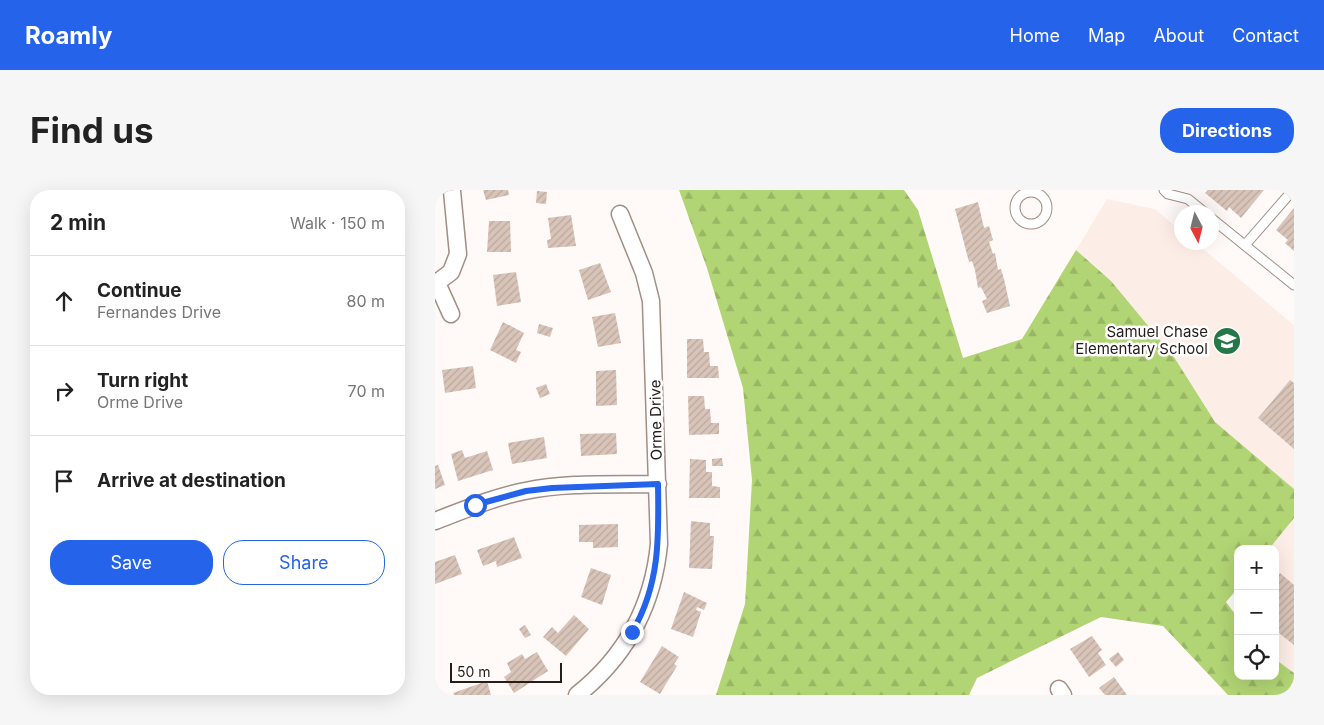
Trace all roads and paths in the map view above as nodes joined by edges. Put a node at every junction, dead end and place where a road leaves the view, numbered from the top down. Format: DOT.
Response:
graph roads {
  1 [pos="1012,190"];
  2 [pos="1164,190"];
  3 [pos="1293,190"];
  4 [pos="452,191"];
  5 [pos="1017,200"];
  6 [pos="1195,205"];
  7 [pos="620,214"];
  8 [pos="1219,224"];
  9 [pos="1245,245"];
  10 [pos="436,283"];
  11 [pos="1294,285"];
  12 [pos="451,314"];
  13 [pos="658,484"];
  14 [pos="435,521"];
  15 [pos="577,695"];
  1 -- 5 [label="lane"];
  2 -- 6 [label="lane"];
  3 -- 9 [label="lane"];
  4 -- 10 [label="street"];
  7 -- 13 [label="street, Orme Drive"];
  8 -- 9 [label="lane"];
  9 -- 11 [label="lane"];
  10 -- 12 [label="street"];
  13 -- 14 [label="street"];
  13 -- 15 [label="street, Orme Drive"];
}
